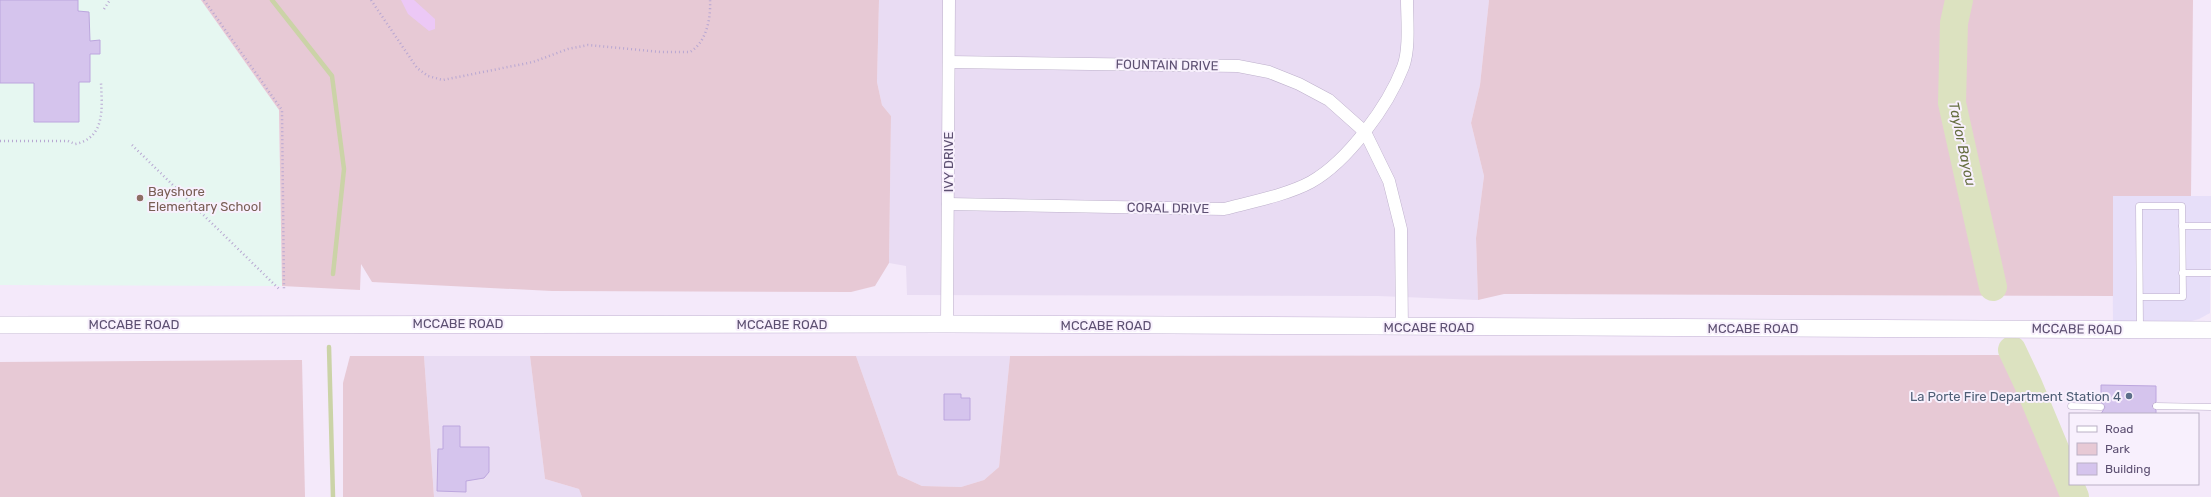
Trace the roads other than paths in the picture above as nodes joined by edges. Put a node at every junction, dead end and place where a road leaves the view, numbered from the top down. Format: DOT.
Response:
graph roads {
  1 [pos="949,0"];
  2 [pos="1407,0"];
  3 [pos="949,62"];
  4 [pos="1365,132"];
  5 [pos="948,204"];
  6 [pos="2182,226"];
  7 [pos="2211,226"];
  8 [pos="2182,273"];
  9 [pos="2211,273"];
  10 [pos="2140,297"];
  11 [pos="947,324"];
  12 [pos="0,325"];
  13 [pos="1402,328"];
  14 [pos="2140,330"];
  15 [pos="2211,330"];
  16 [pos="2071,406"];
  17 [pos="2156,406"];
  18 [pos="2101,407"];
  19 [pos="2211,407"];
  1 -- 3 [label="street, IVY DRIVE"];
  2 -- 4 [label="street, CORAL DRIVE"];
  3 -- 4 [label="street, FOUNTAIN DRIVE"];
  3 -- 5 [label="street, IVY DRIVE"];
  4 -- 5 [label="street, CORAL DRIVE"];
  4 -- 13 [label="street"];
  5 -- 11 [label="street, IVY DRIVE"];
  6 -- 7 [label="lane"];
  6 -- 8 [label="lane"];
  6 -- 10 [label="lane"];
  8 -- 9 [label="lane"];
  8 -- 10 [label="lane"];
  10 -- 14 [label="lane"];
  11 -- 12 [label="street, MCCABE ROAD"];
  11 -- 13 [label="street, MCCABE ROAD"];
  13 -- 14 [label="street, MCCABE ROAD"];
  14 -- 15 [label="street, MCCABE ROAD"];
  16 -- 18 [label="lane"];
  17 -- 19 [label="lane"];
}
